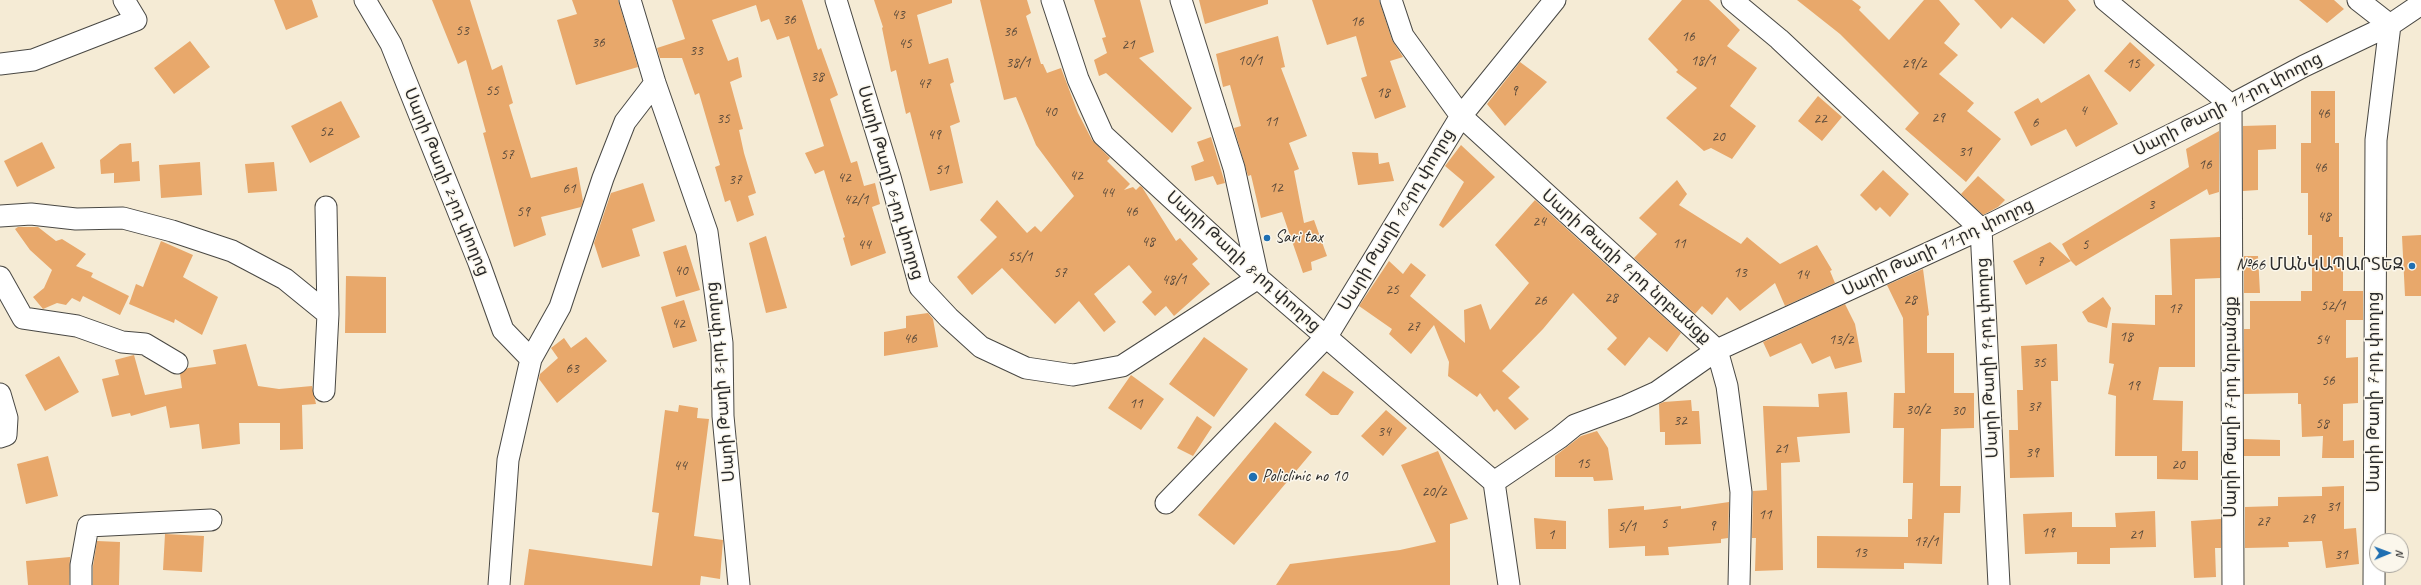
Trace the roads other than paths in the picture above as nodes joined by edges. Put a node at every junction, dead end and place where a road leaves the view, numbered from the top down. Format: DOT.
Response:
graph roads {
  1 [pos="124,0"];
  2 [pos="365,0"];
  3 [pos="630,0"];
  4 [pos="836,0"];
  5 [pos="1052,0"];
  6 [pos="1181,0"];
  7 [pos="1391,0"];
  8 [pos="1555,0"];
  9 [pos="1732,0"];
  10 [pos="2104,0"];
  11 [pos="2358,0"];
  12 [pos="2421,4"];
  13 [pos="2390,25"];
  14 [pos="0,64"];
  15 [pos="655,83"];
  16 [pos="2231,104"];
  17 [pos="1461,116"];
  18 [pos="326,207"];
  19 [pos="0,216"];
  20 [pos="1981,229"];
  21 [pos="0,277"];
  22 [pos="1258,278"];
  23 [pos="328,314"];
  24 [pos="1327,336"];
  25 [pos="1717,350"];
  26 [pos="531,359"];
  27 [pos="177,363"];
  28 [pos="324,391"];
  29 [pos="0,394"];
  30 [pos="0,437"];
  31 [pos="1494,482"];
  32 [pos="1166,503"];
  33 [pos="211,520"];
  34 [pos="81,585"];
  35 [pos="499,585"];
  36 [pos="739,585"];
  37 [pos="1509,585"];
  38 [pos="1739,585"];
  39 [pos="1999,585"];
  40 [pos="2229,585"];
  41 [pos="2234,585"];
  42 [pos="2374,585"];
  1 -- 14 [label="street"];
  2 -- 26 [label="street, Սարի Թաղի 2-րդ փողոց"];
  3 -- 15 [label="street, Սարի Թաղի 3-րդ փողոց"];
  4 -- 22 [label="street, Սարի Թաղի 6-րդ փողոց"];
  5 -- 22 [label="street, Սարի Թաղի 8-րդ փողոց"];
  6 -- 22 [label="street"];
  7 -- 17 [label="street, Սարի Թաղի 9-րդ նրբանցք"];
  8 -- 17 [label="street, Սարի Թաղի 10-րդ փողոց"];
  9 -- 20 [label="street"];
  10 -- 16 [label="street"];
  11 -- 13 [label="street"];
  12 -- 13 [label="street, Սարի Թաղի 11-րդ փողոց"];
  13 -- 16 [label="street, Սարի Թաղի 11-րդ փողոց"];
  13 -- 42 [label="street, Սարի Թաղի 7-րդ փողոց"];
  15 -- 26 [label="street"];
  15 -- 36 [label="street, Սարի Թաղի 3-րդ փողոց"];
  16 -- 20 [label="street, Սարի Թաղի 11-րդ փողոց"];
  16 -- 41 [label="street, Սարի Թաղի 7-րդ նրբանցք"];
  17 -- 24 [label="street, Սարի Թաղի 10-րդ փողոց"];
  17 -- 25 [label="street, Սարի Թաղի 9-րդ նրբանցք"];
  18 -- 23 [label="street"];
  19 -- 23 [label="street"];
  20 -- 25 [label="street, Սարի Թաղի 11-րդ փողոց"];
  20 -- 39 [label="street, Սարի Թաղի 9-րդ փողոց"];
  21 -- 27 [label="street"];
  22 -- 24 [label="street, Սարի Թաղի 8-րդ փողոց"];
  23 -- 28 [label="street"];
  24 -- 31 [label="street, Սարի Թաղի 8-րդ փողոց"];
  24 -- 32 [label="street, Սարի Թաղի 10-րդ փողոց"];
  25 -- 31 [label="street, Սարի Թաղի 11-րդ փողոց"];
  25 -- 38 [label="street, Սարի Թաղի 9-րդ նրբանցք"];
  26 -- 35 [label="street"];
  29 -- 30 [label="street"];
  31 -- 37 [label="street"];
  33 -- 34 [label="street"];
  40 -- 41 [label="street"];
}
